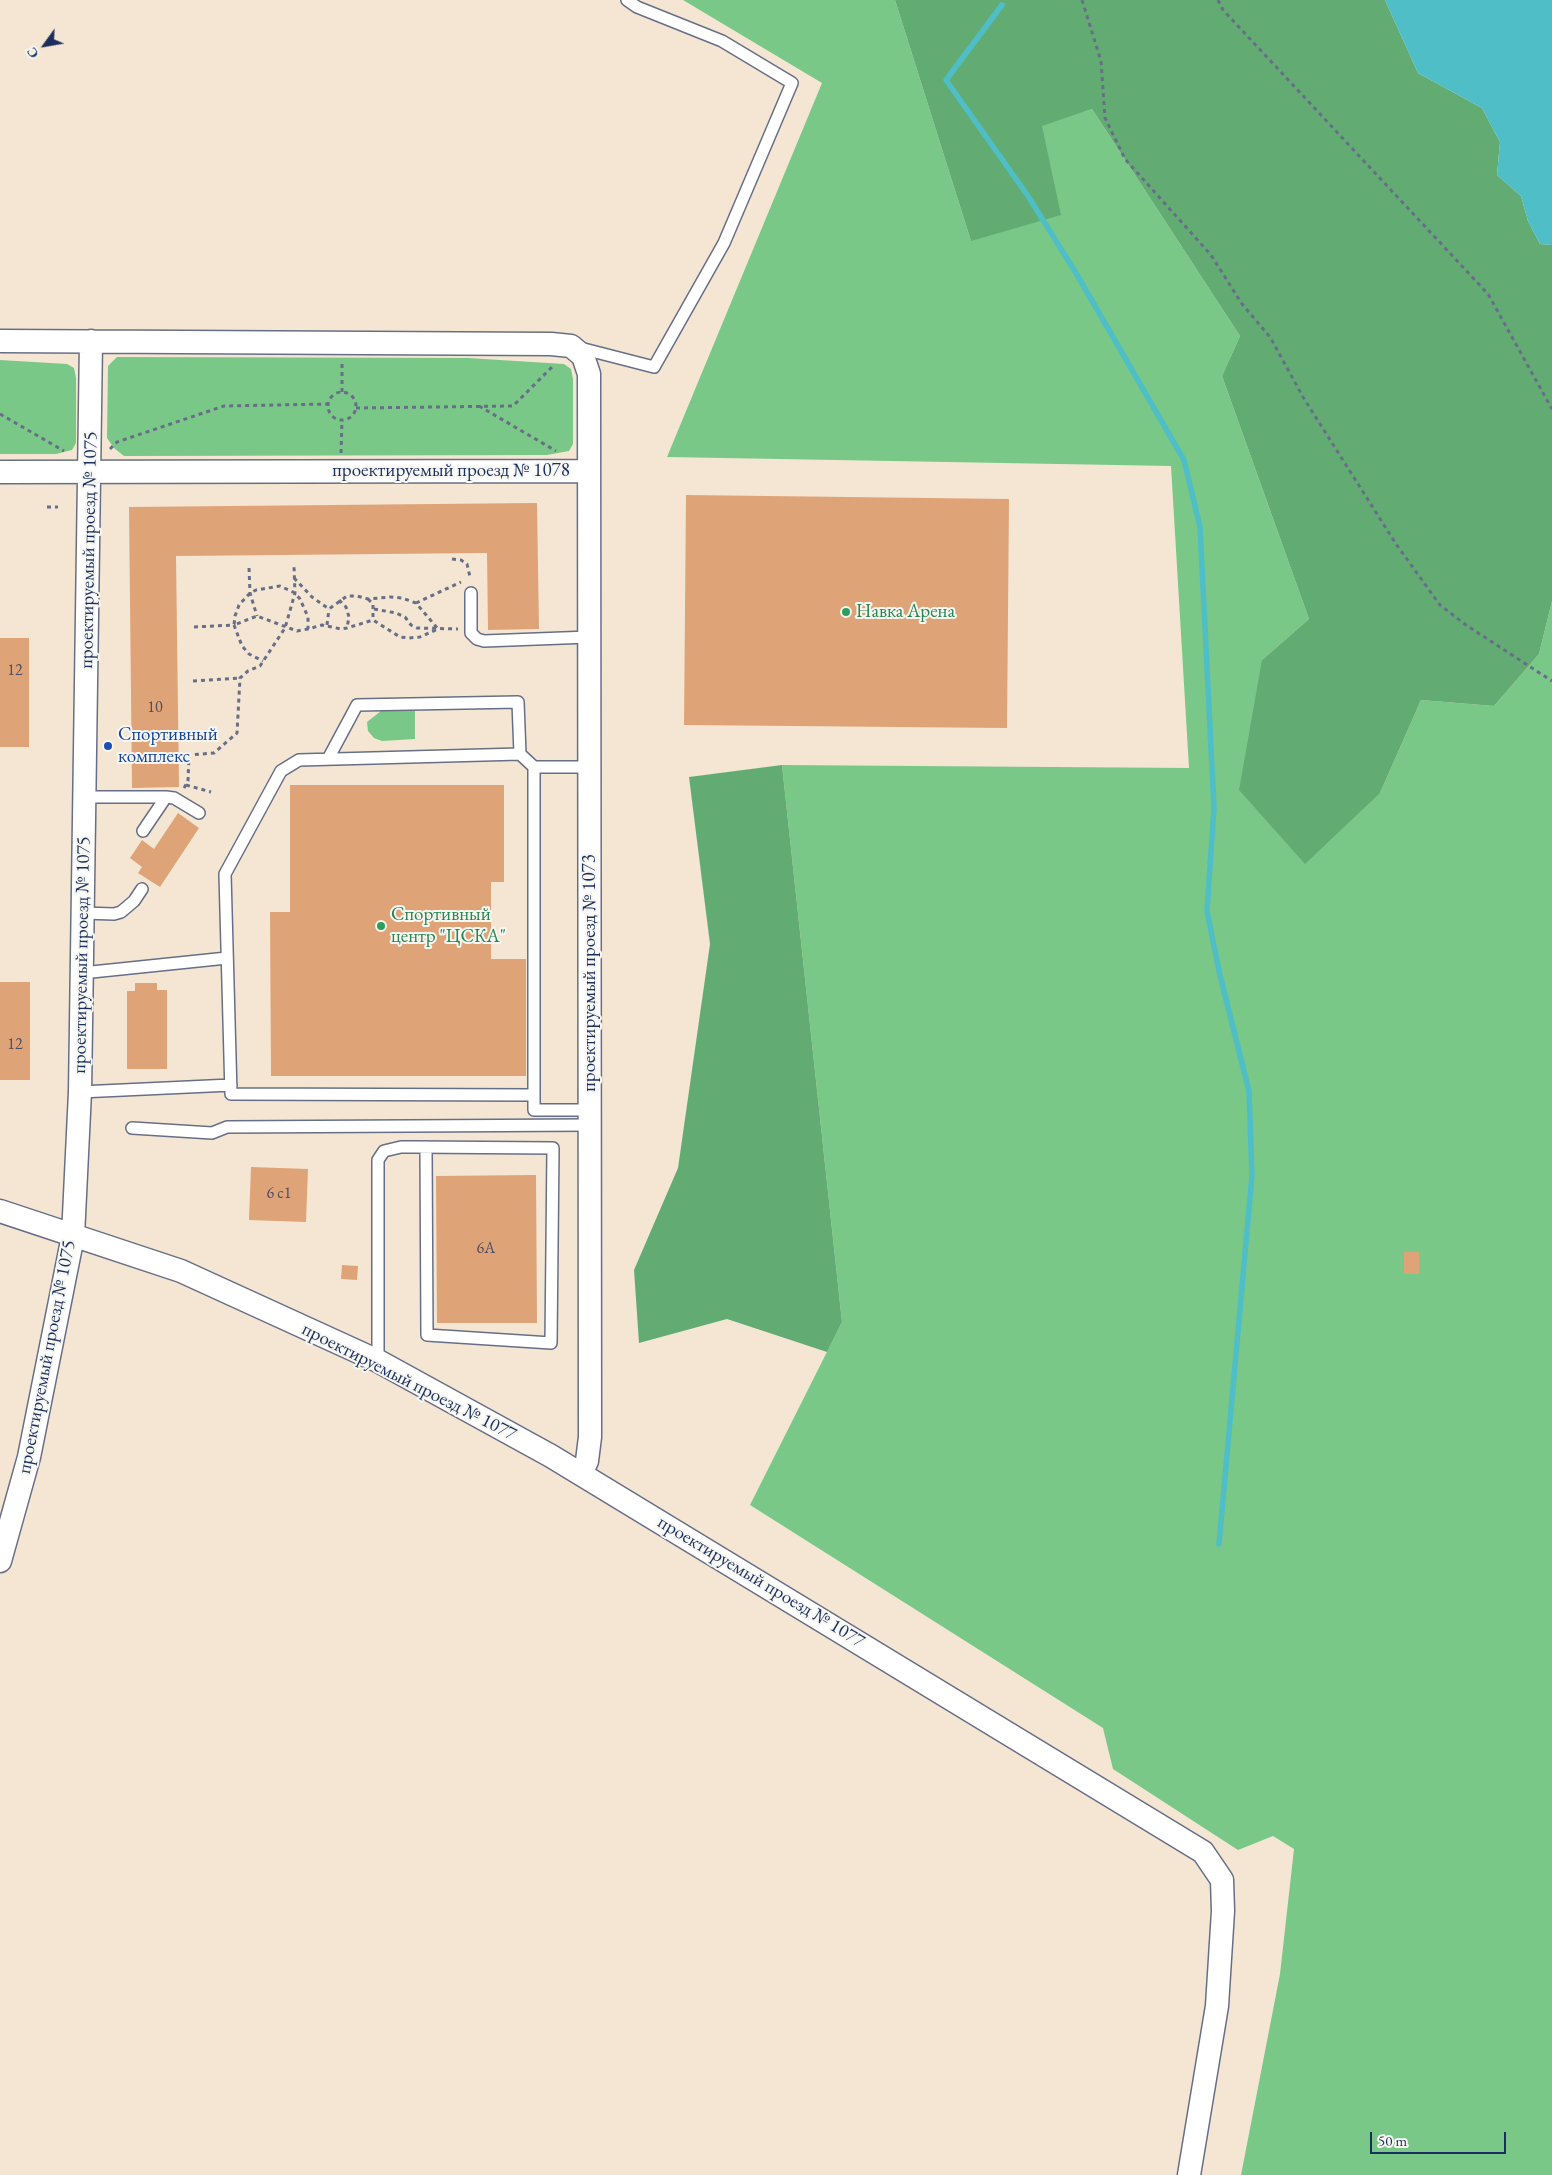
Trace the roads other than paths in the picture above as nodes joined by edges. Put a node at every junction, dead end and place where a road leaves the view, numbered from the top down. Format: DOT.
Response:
graph roads {
  1 [pos="627,0"];
  2 [pos="91,341"];
  3 [pos="0,342"];
  4 [pos="563,352"];
  5 [pos="589,470"];
  6 [pos="0,472"];
  7 [pos="89,472"];
  8 [pos="471,593"];
  9 [pos="589,637"];
  10 [pos="520,754"];
  11 [pos="328,759"];
  12 [pos="534,767"];
  13 [pos="589,767"];
  14 [pos="84,797"];
  15 [pos="170,797"];
  16 [pos="198,813"];
  17 [pos="144,831"];
  18 [pos="142,889"];
  19 [pos="82,913"];
  20 [pos="227,958"];
  21 [pos="82,973"];
  22 [pos="231,1085"];
  23 [pos="80,1092"];
  24 [pos="534,1095"];
  25 [pos="590,1118"];
  26 [pos="132,1128"];
  27 [pos="426,1147"];
  28 [pos="0,1211"];
  29 [pos="72,1236"];
  30 [pos="378,1361"];
  31 [pos="581,1474"];
  32 [pos="0,1561"];
  33 [pos="1189,2175"];
  1 -- 4 [label="lane"];
  2 -- 3 [label="street"];
  2 -- 4 [label="street"];
  2 -- 7 [label="street, проектируемый проезд № 1075"];
  4 -- 5 [label="street, проектируемый проезд № 1078"];
  5 -- 7 [label="street, проектируемый проезд № 1078"];
  5 -- 9 [label="street, проектируемый проезд № 1073"];
  6 -- 7 [label="street, проектируемый проезд № 1078"];
  7 -- 14 [label="street, проектируемый проезд № 1075"];
  8 -- 9 [label="lane"];
  9 -- 13 [label="street, проектируемый проезд № 1073"];
  10 -- 11 [label="lane"];
  10 -- 11 [label="lane"];
  10 -- 12 [label="lane"];
  11 -- 20 [label="lane"];
  12 -- 13 [label="lane"];
  12 -- 24 [label="lane"];
  13 -- 25 [label="street, проектируемый проезд № 1073"];
  14 -- 15 [label="lane"];
  14 -- 19 [label="street, проектируемый проезд № 1075"];
  15 -- 16 [label="lane"];
  15 -- 17 [label="lane"];
  18 -- 19 [label="lane"];
  19 -- 21 [label="street, проектируемый проезд № 1075"];
  20 -- 21 [label="lane"];
  20 -- 22 [label="lane"];
  21 -- 23 [label="street, проектируемый проезд № 1075"];
  22 -- 23 [label="lane"];
  22 -- 24 [label="lane"];
  23 -- 29 [label="street, проектируемый проезд № 1075"];
  24 -- 25 [label="lane"];
  25 -- 26 [label="lane"];
  25 -- 31 [label="street, проектируемый проезд № 1073"];
  27 -- 27 [label="lane"];
  27 -- 30 [label="lane"];
  28 -- 29 [label="street, проектируемый проезд № 1077"];
  29 -- 30 [label="street, проектируемый проезд № 1077"];
  29 -- 32 [label="street, проектируемый проезд № 1075"];
  30 -- 31 [label="street, проектируемый проезд № 1077"];
  31 -- 33 [label="street, проектируемый проезд № 1077"];
}
